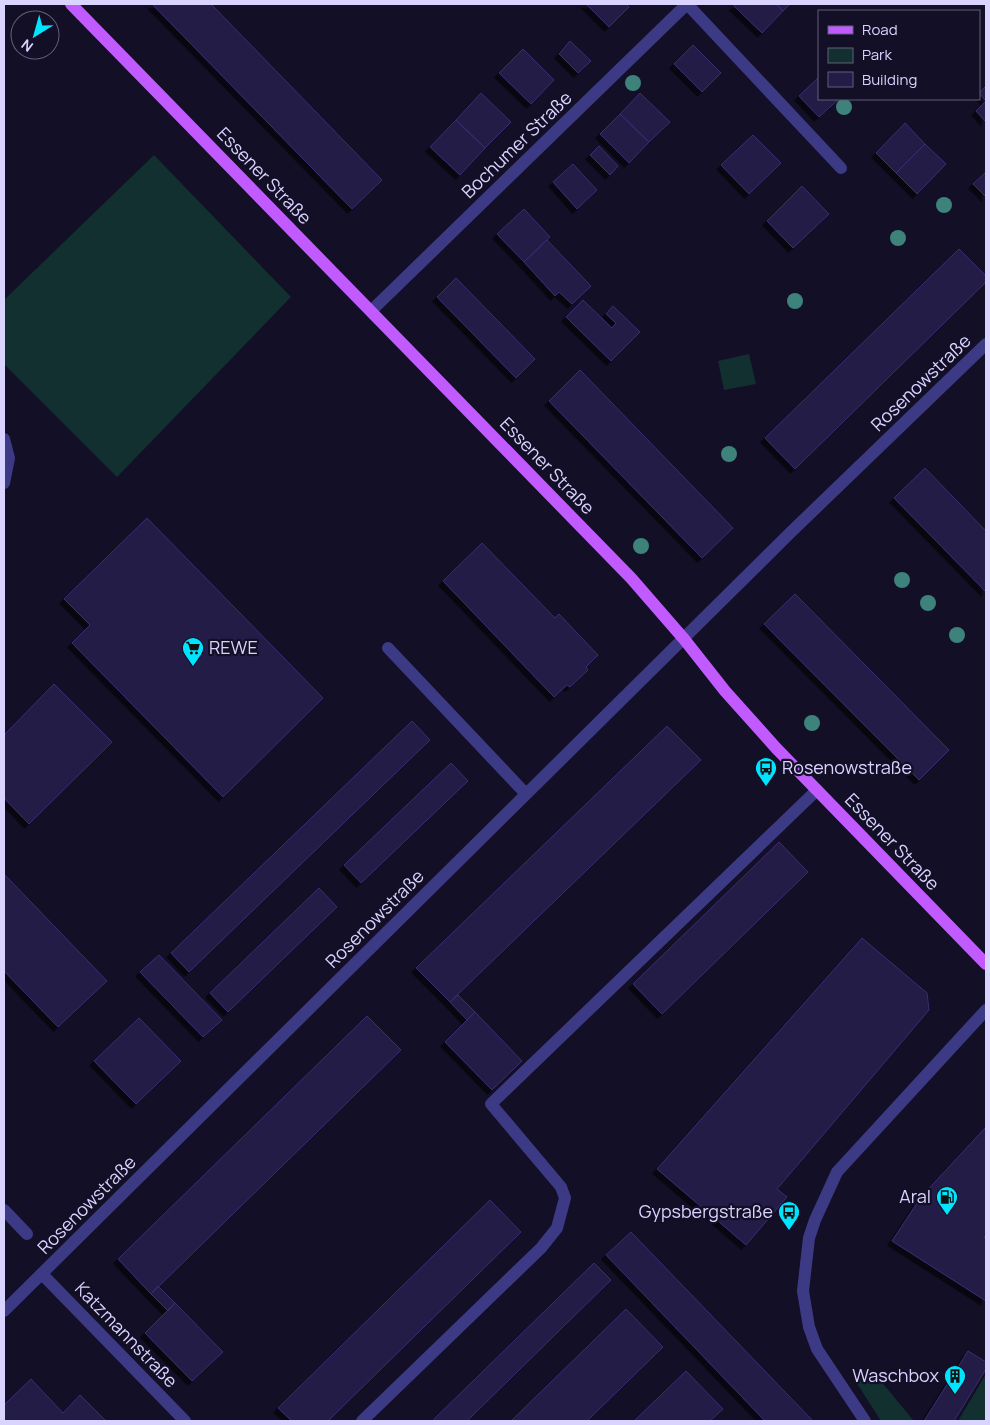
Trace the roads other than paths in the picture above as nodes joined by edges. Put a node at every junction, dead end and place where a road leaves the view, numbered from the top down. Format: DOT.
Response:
graph roads {
  1 [pos="71,4"];
  2 [pos="687,4"];
  3 [pos="841,168"];
  4 [pos="371,311"];
  5 [pos="986,344"];
  6 [pos="4,439"];
  7 [pos="4,482"];
  8 [pos="684,639"];
  9 [pos="388,648"];
  10 [pos="817,790"];
  11 [pos="526,794"];
  12 [pos="986,964"];
  13 [pos="986,1010"];
  14 [pos="4,1210"];
  15 [pos="27,1234"];
  16 [pos="42,1274"];
  17 [pos="4,1311"];
  18 [pos="185,1421"];
  19 [pos="362,1421"];
  20 [pos="865,1421"];
  1 -- 4 [label="main road, Essener Straße"];
  2 -- 3 [label="street, Bochumer Straße"];
  2 -- 4 [label="street, Bochumer Straße"];
  4 -- 8 [label="main road, Essener Straße"];
  5 -- 8 [label="street, Rosenowstraße"];
  6 -- 7 [label="street"];
  8 -- 10 [label="main road, Essener Straße"];
  8 -- 11 [label="street, Rosenowstraße"];
  9 -- 11 [label="street"];
  10 -- 12 [label="main road, Essener Straße"];
  10 -- 19 [label="street"];
  11 -- 16 [label="street, Rosenowstraße"];
  13 -- 20 [label="street"];
  14 -- 15 [label="street"];
  16 -- 17 [label="street, Rosenowstraße"];
  16 -- 18 [label="street, Katzmannstraße"];
}
